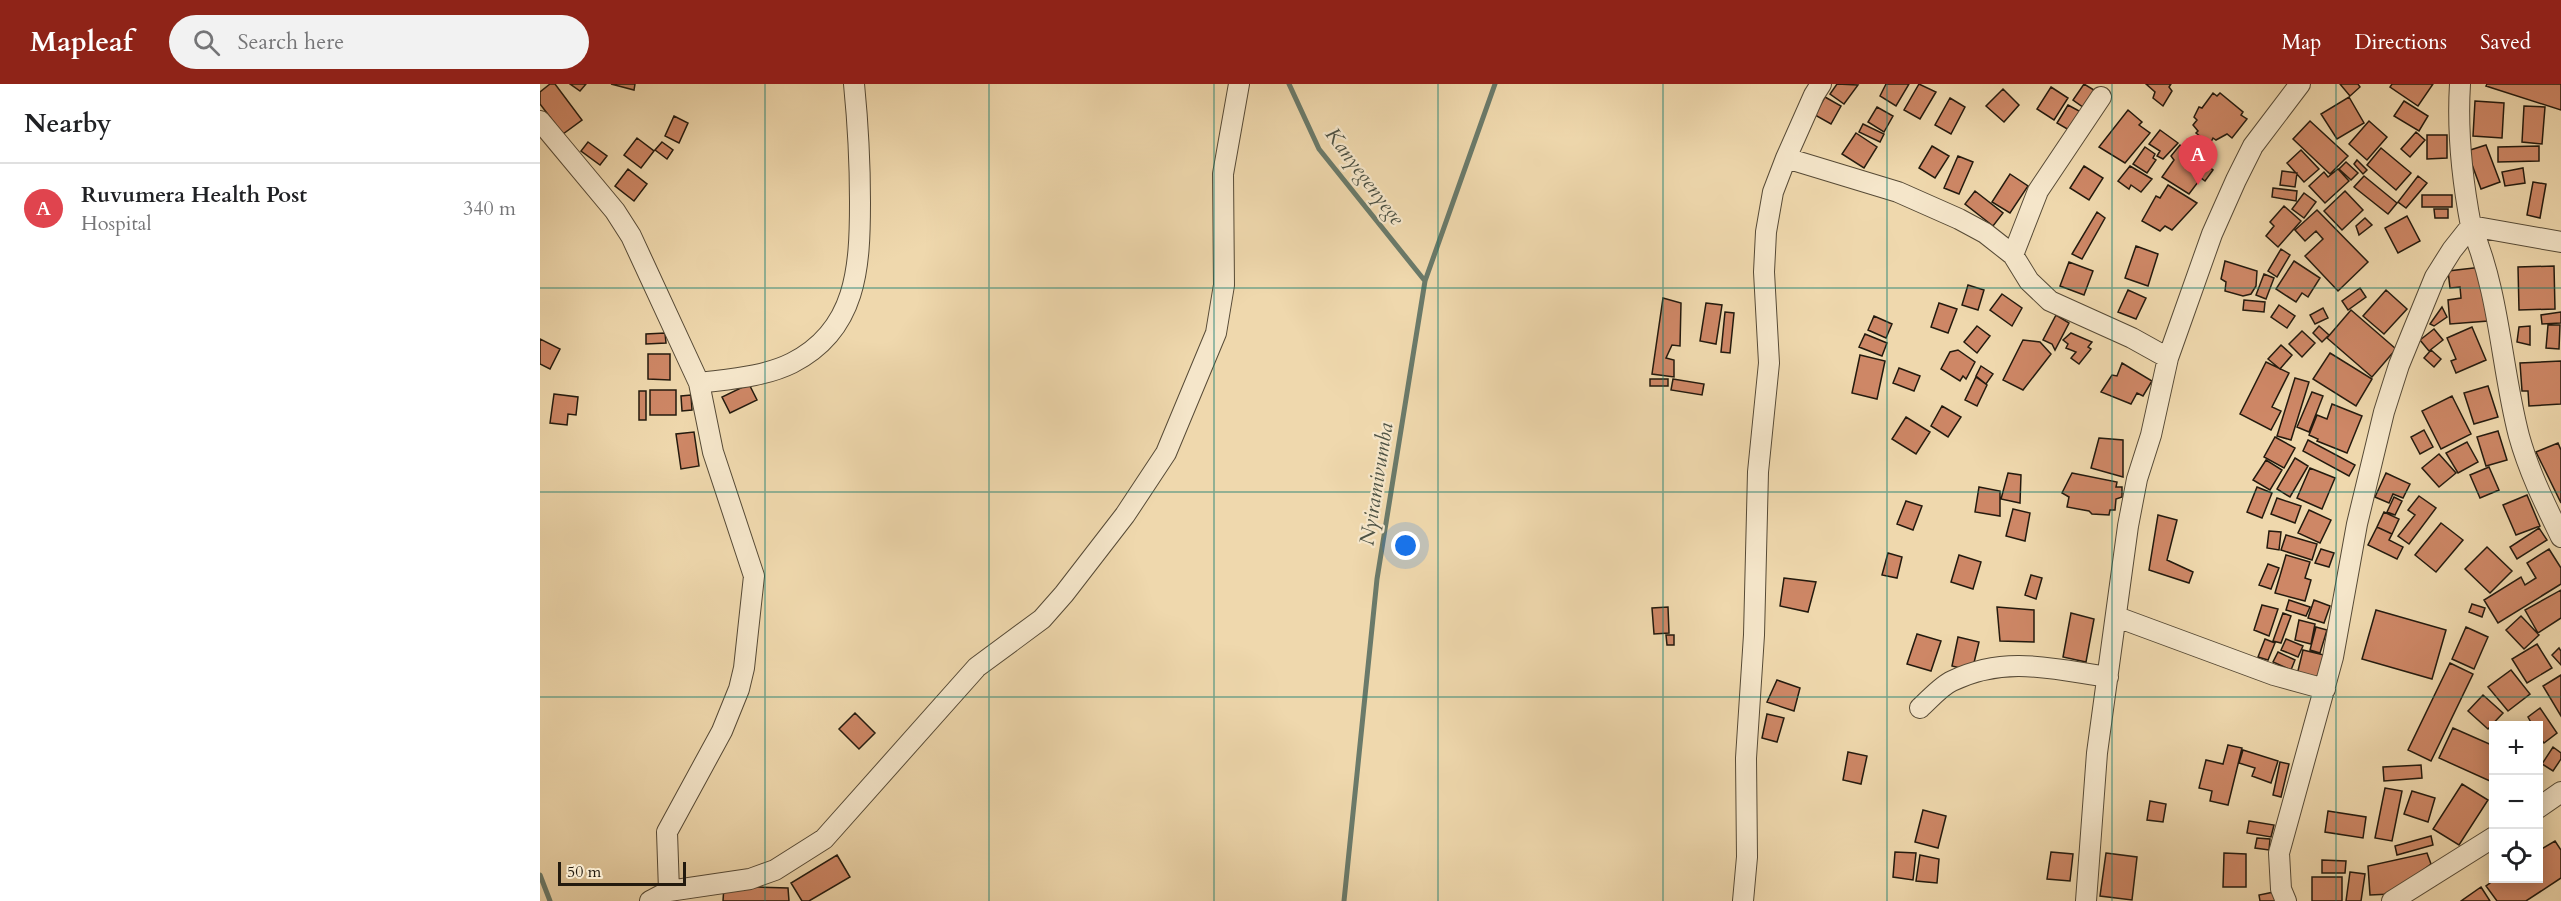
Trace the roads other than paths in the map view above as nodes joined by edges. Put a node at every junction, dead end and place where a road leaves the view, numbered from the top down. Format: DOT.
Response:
graph roads {
  1 [pos="854,84"];
  2 [pos="1239,84"];
  3 [pos="2300,84"];
  4 [pos="2460,84"];
  5 [pos="1817,88"];
  6 [pos="2101,97"];
  7 [pos="540,121"];
  8 [pos="1786,158"];
  9 [pos="2471,226"];
  10 [pos="2561,242"];
  11 [pos="2013,255"];
  12 [pos="2168,358"];
  13 [pos="699,383"];
  14 [pos="2561,537"];
  15 [pos="2117,617"];
  16 [pos="2108,677"];
  17 [pos="2325,689"];
  18 [pos="1920,708"];
  19 [pos="2561,792"];
  20 [pos="2543,805"];
  21 [pos="2489,840"];
  22 [pos="669,891"];
  23 [pos="650,901"];
  24 [pos="1743,901"];
  25 [pos="2086,901"];
  26 [pos="2286,901"];
  27 [pos="2392,901"];
  1 -- 13 [label="street"];
  2 -- 22 [label="street"];
  3 -- 12 [label="street"];
  4 -- 9 [label="street"];
  5 -- 8 [label="street"];
  6 -- 11 [label="street"];
  7 -- 13 [label="street"];
  8 -- 11 [label="street"];
  8 -- 24 [label="street"];
  9 -- 10 [label="street"];
  9 -- 14 [label="street"];
  9 -- 17 [label="street"];
  11 -- 12 [label="street"];
  12 -- 15 [label="street"];
  13 -- 22 [label="street"];
  15 -- 16 [label="street"];
  15 -- 17 [label="street"];
  16 -- 18 [label="street"];
  16 -- 25 [label="street"];
  17 -- 26 [label="street"];
  19 -- 20 [label="street"];
  21 -- 27 [label="street"];
  22 -- 23 [label="street"];
}
